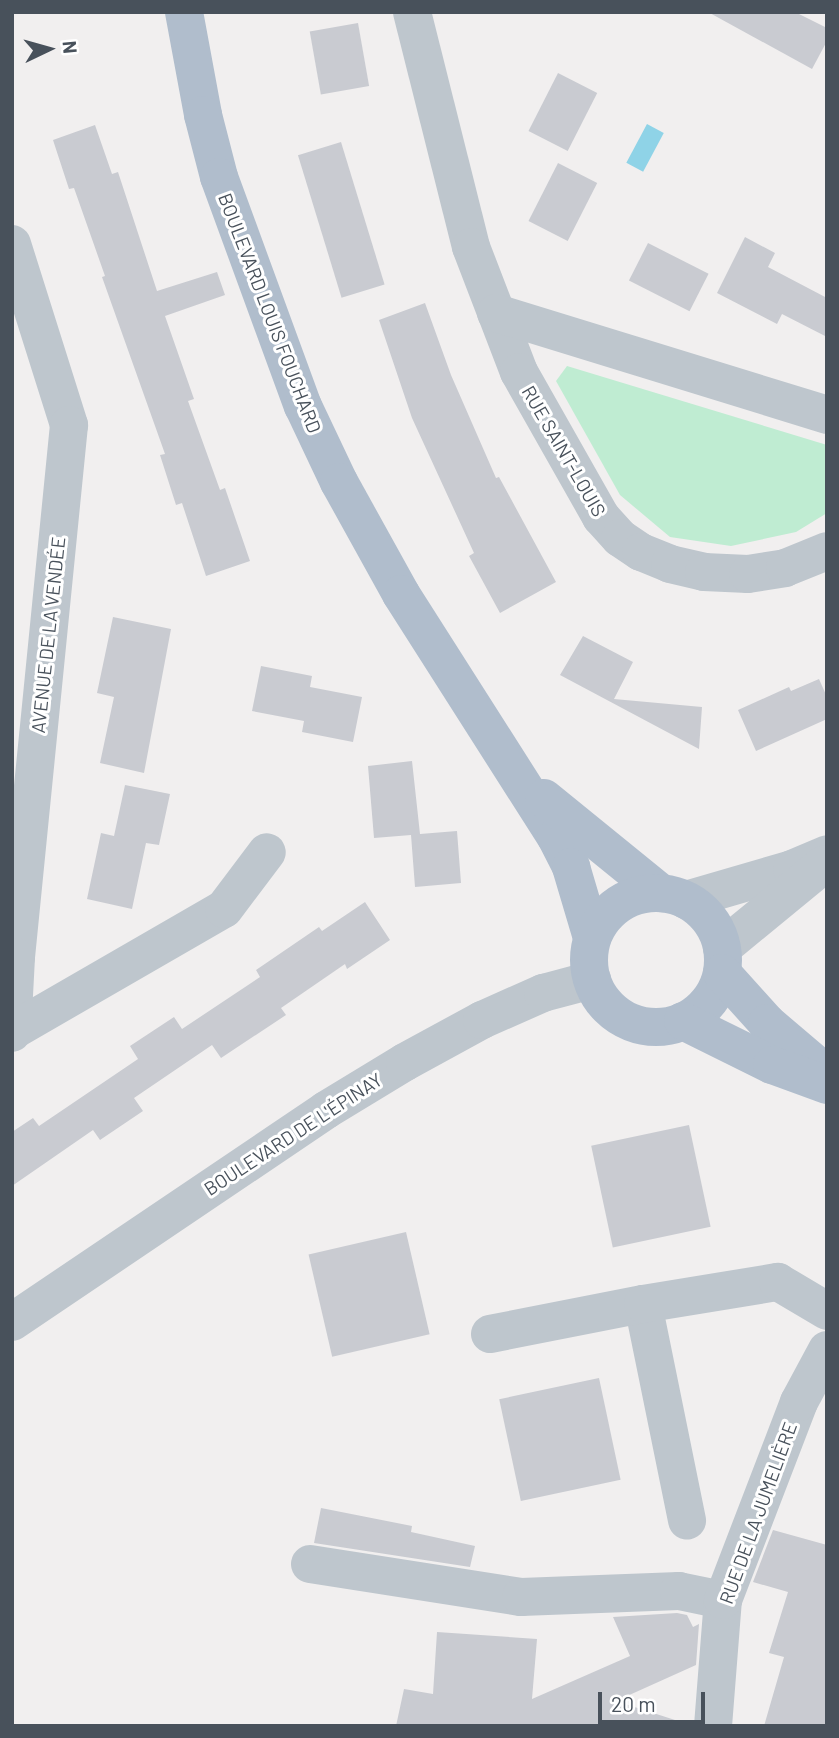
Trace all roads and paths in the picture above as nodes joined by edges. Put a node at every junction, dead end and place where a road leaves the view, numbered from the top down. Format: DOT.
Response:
graph roads {
  1 [pos="184,12"];
  2 [pos="412,12"];
  3 [pos="12,244"];
  4 [pos="496,313"];
  5 [pos="827,415"];
  6 [pos="827,551"];
  7 [pos="515,774"];
  8 [pos="267,852"];
  9 [pos="827,854"];
  10 [pos="827,861"];
  11 [pos="673,896"];
  12 [pos="592,938"];
  13 [pos="722,960"];
  14 [pos="592,980"];
  15 [pos="683,1021"];
  16 [pos="13,1032"];
  17 [pos="827,1074"];
  18 [pos="827,1085"];
  19 [pos="643,1304"];
  20 [pos="827,1311"];
  21 [pos="12,1322"];
  22 [pos="490,1334"];
  23 [pos="827,1350"];
  24 [pos="687,1521"];
  25 [pos="310,1564"];
  26 [pos="723,1600"];
  27 [pos="713,1726"];
  1 -- 7 [label="main road, BOULEVARD LOUIS FOUCHARD"];
  2 -- 4 [label="street, RUE SAINT-LOUIS"];
  3 -- 16 [label="street, AVENUE DE LA VENDÉE"];
  4 -- 5 [label="street"];
  4 -- 6 [label="street, RUE SAINT-LOUIS"];
  7 -- 11 [label="main road, BOULEVARD LOUIS FOUCHARD"];
  7 -- 12 [label="main road, BOULEVARD LOUIS FOUCHARD"];
  8 -- 16 [label="street"];
  9 -- 11 [label="street"];
  10 -- 13 [label="street"];
  11 -- 12 [label="main road"];
  11 -- 13 [label="main road"];
  12 -- 14 [label="main road"];
  13 -- 15 [label="main road"];
  13 -- 17 [label="main road"];
  14 -- 15 [label="main road"];
  14 -- 21 [label="street, BOULEVARD DE L'ÉPINAY"];
  15 -- 18 [label="main road"];
  19 -- 20 [label="street"];
  19 -- 22 [label="street"];
  19 -- 24 [label="street"];
  23 -- 26 [label="street, RUE DE LA JUMELIÈRE"];
  25 -- 26 [label="street"];
  26 -- 27 [label="street, RUE DE LA JUMELIÈRE"];
}
